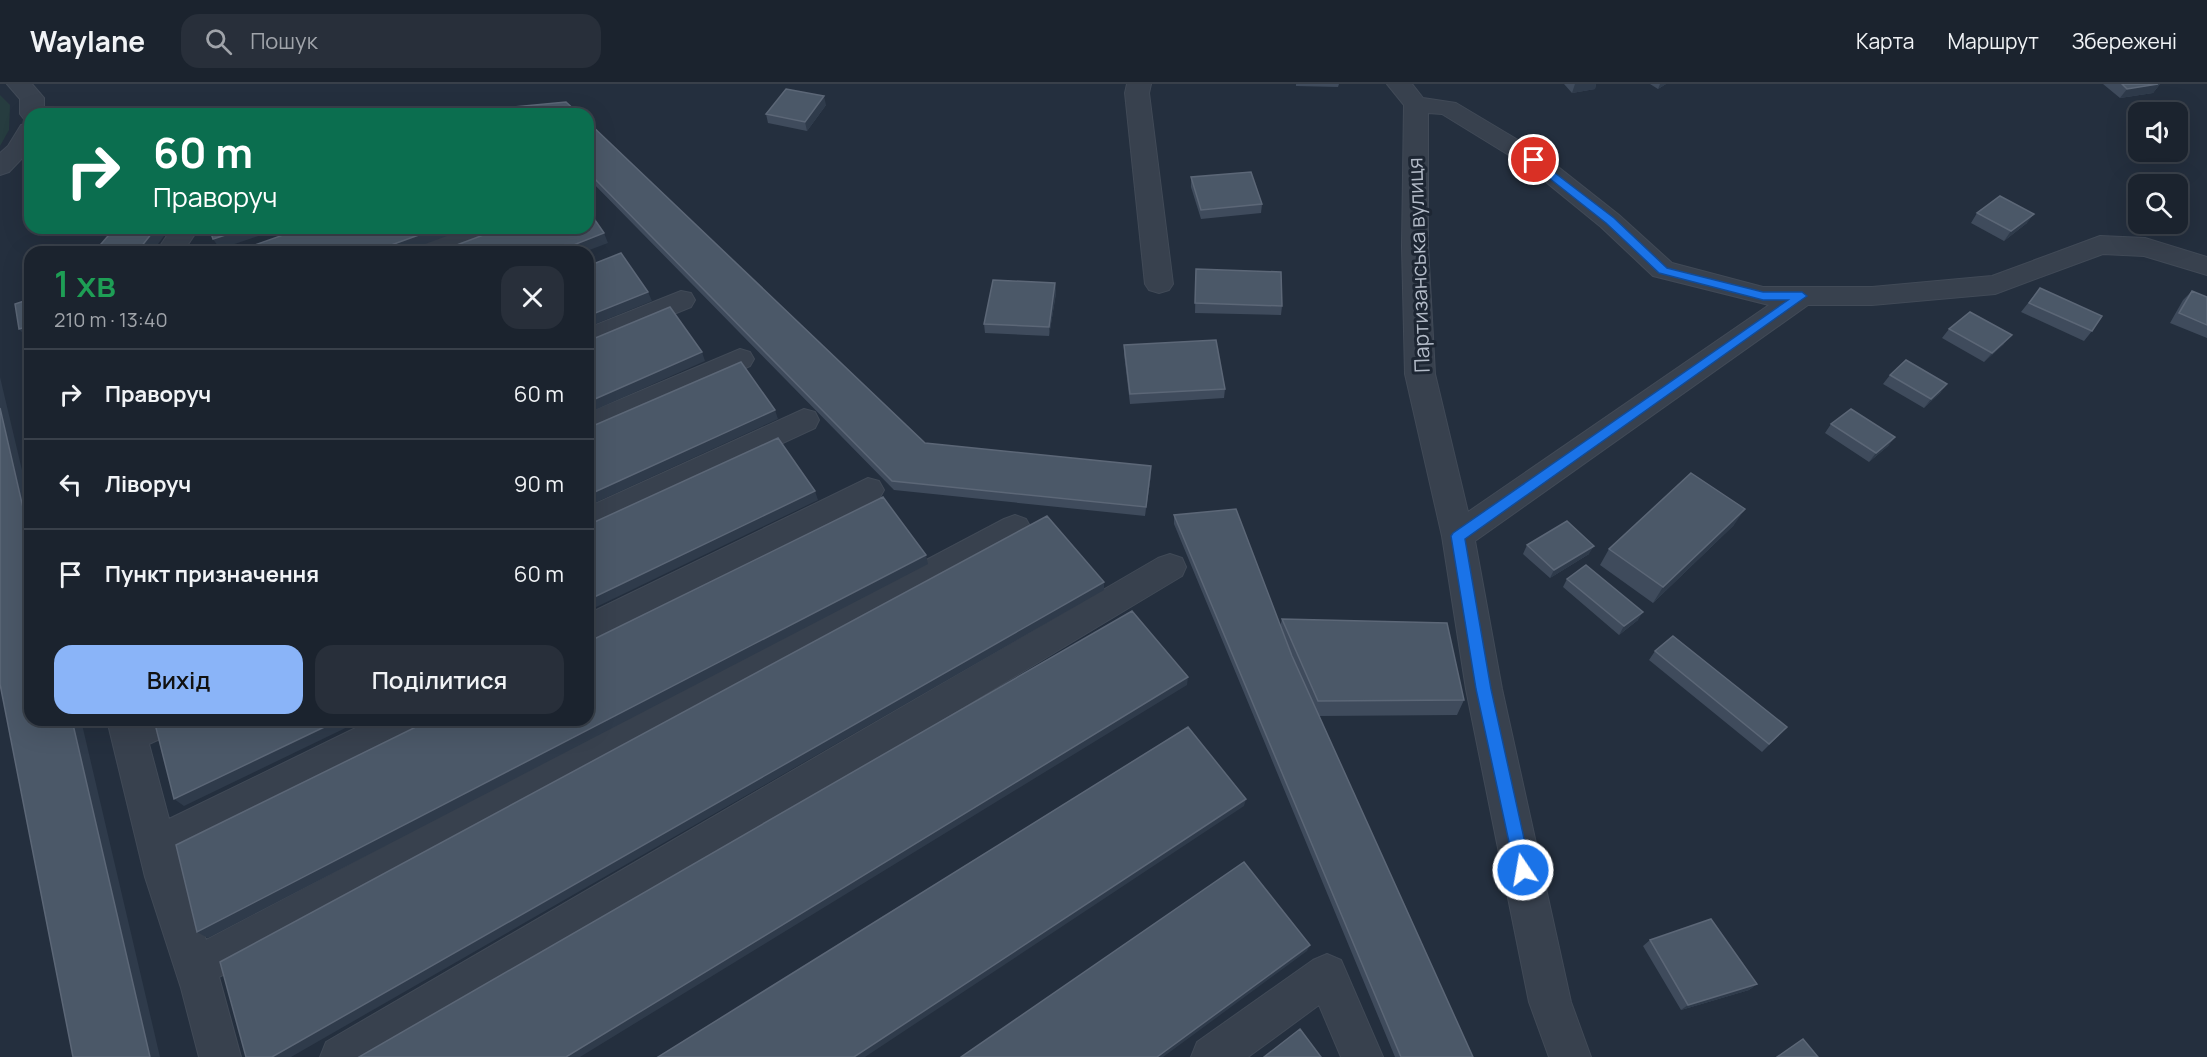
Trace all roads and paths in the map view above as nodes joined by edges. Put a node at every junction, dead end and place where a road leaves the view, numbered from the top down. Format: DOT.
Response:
graph roads {
  1 [pos="1139,84"];
  2 [pos="1408,94"];
  3 [pos="24,140"];
  4 [pos="0,167"];
  5 [pos="475,234"];
  6 [pos="443,246"];
  7 [pos="2207,266"];
  8 [pos="1159,284"];
  9 [pos="1802,296"];
  10 [pos="681,300"];
  11 [pos="594,336"];
  12 [pos="740,359"];
  13 [pos="804,420"];
  14 [pos="594,423"];
  15 [pos="868,490"];
  16 [pos="594,518"];
  17 [pos="1015,528"];
  18 [pos="1458,536"];
  19 [pos="1170,567"];
  20 [pos="594,627"];
  21 [pos="395,726"];
  22 [pos="127,728"];
  23 [pos="157,845"];
  24 [pos="195,968"];
  25 [pos="220,1057"];
  26 [pos="341,1057"];
  27 [pos="1212,1057"];
  28 [pos="1362,1057"];
  29 [pos="1570,1057"];
  1 -- 8 [label="street"];
  2 -- 9 [label="street"];
  2 -- 18 [label="street, Партизанська вулиця"];
  3 -- 4 [label="street"];
  5 -- 6 [label="street"];
  7 -- 9 [label="street"];
  9 -- 18 [label="street"];
  10 -- 11 [label="street"];
  12 -- 14 [label="street"];
  13 -- 16 [label="street"];
  15 -- 20 [label="street"];
  17 -- 24 [label="street"];
  18 -- 29 [label="street, Партизанська вулиця"];
  19 -- 26 [label="street"];
  21 -- 23 [label="street"];
  22 -- 23 [label="street"];
  23 -- 24 [label="street"];
  24 -- 25 [label="street"];
  27 -- 28 [label="street"];
}
